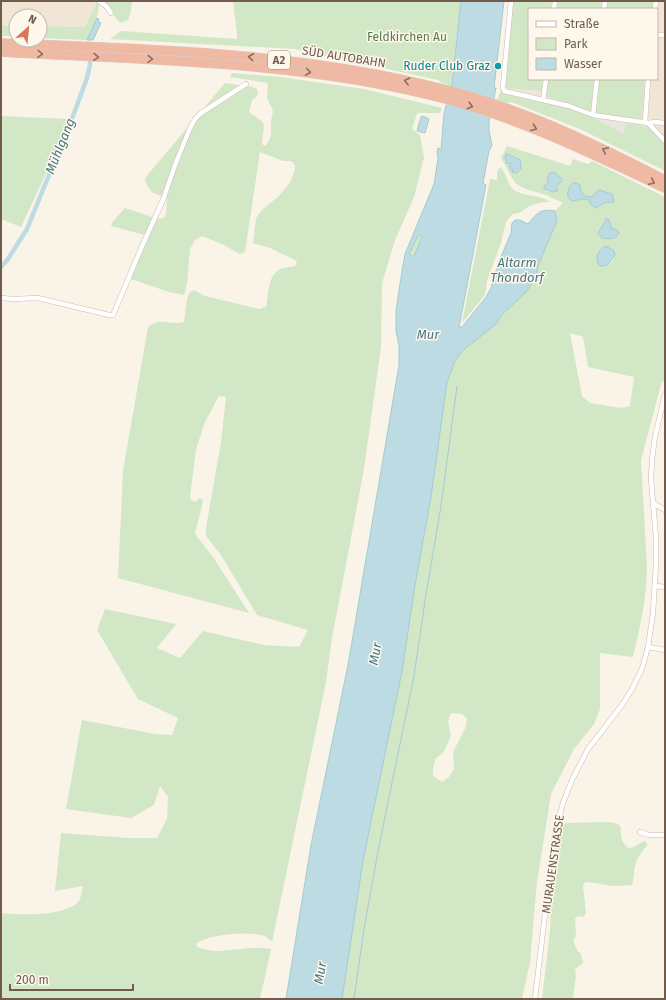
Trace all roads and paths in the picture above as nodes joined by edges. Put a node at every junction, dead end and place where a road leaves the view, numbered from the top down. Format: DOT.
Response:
graph roads {
  1 [pos="99,1"];
  2 [pos="511,1"];
  3 [pos="111,13"];
  4 [pos="1,43"];
  5 [pos="1,52"];
  6 [pos="546,80"];
  7 [pos="597,80"];
  8 [pos="648,80"];
  9 [pos="246,84"];
  10 [pos="444,94"];
  11 [pos="543,100"];
  12 [pos="498,111"];
  13 [pos="593,115"];
  14 [pos="647,123"];
  15 [pos="665,123"];
  16 [pos="665,141"];
  17 [pos="665,180"];
  18 [pos="665,188"];
  19 [pos="1,298"];
  20 [pos="665,394"];
  21 [pos="653,503"];
  22 [pos="665,510"];
  23 [pos="656,586"];
  24 [pos="665,587"];
  25 [pos="648,647"];
  26 [pos="665,650"];
  27 [pos="640,832"];
  28 [pos="665,835"];
  29 [pos="535,999"];
  1 -- 3 [label="street"];
  2 -- 11 [label="street"];
  10 -- 4 [label="highway, SÜD AUTOBAHN / A2, one-way"];
  5 -- 10 [label="highway, SÜD AUTOBAHN / A2, one-way"];
  6 -- 11 [label="street"];
  7 -- 13 [label="street"];
  8 -- 14 [label="street"];
  9 -- 19 [label="street"];
  10 -- 12 [label="highway, SÜD AUTOBAHN / A2"];
  11 -- 13 [label="street"];
  17 -- 12 [label="highway, SÜD AUTOBAHN / A2, one-way"];
  12 -- 18 [label="highway, SÜD AUTOBAHN / A2, one-way"];
  13 -- 14 [label="street"];
  14 -- 15 [label="street"];
  14 -- 16 [label="street"];
  20 -- 21 [label="street, MURAUENSTRASSE"];
  21 -- 22 [label="street"];
  21 -- 23 [label="street, MURAUENSTRASSE"];
  23 -- 24 [label="street"];
  23 -- 25 [label="street, MURAUENSTRASSE"];
  25 -- 26 [label="street"];
  25 -- 29 [label="street, MURAUENSTRASSE"];
  27 -- 28 [label="street"];
}
